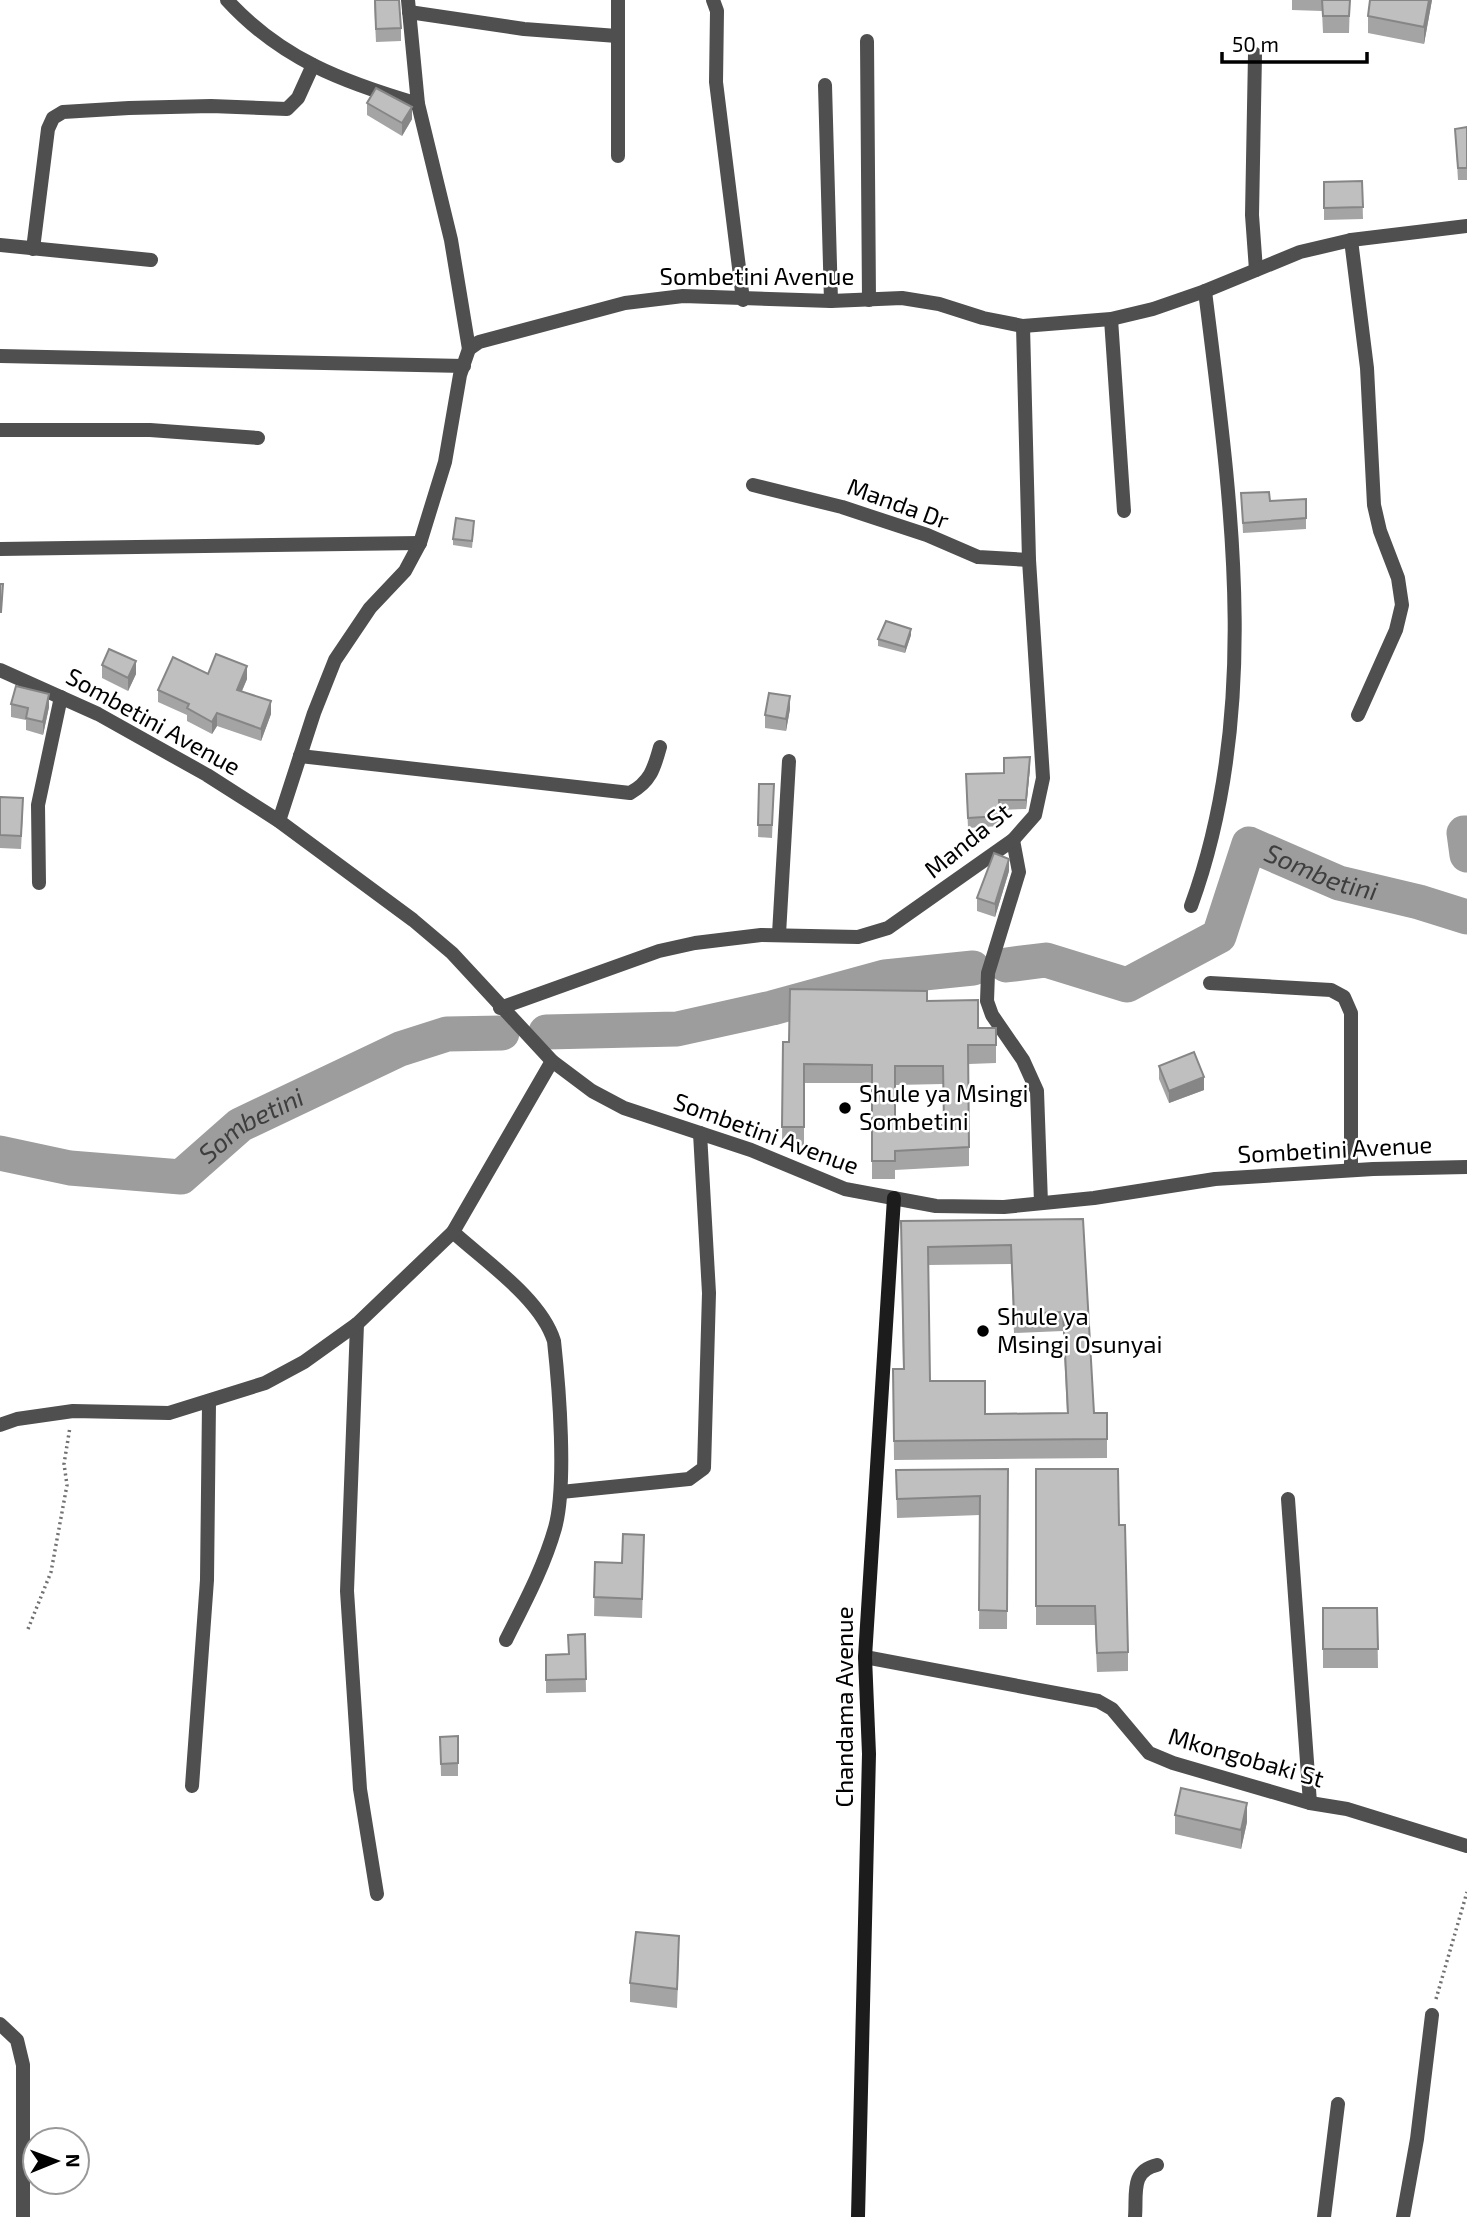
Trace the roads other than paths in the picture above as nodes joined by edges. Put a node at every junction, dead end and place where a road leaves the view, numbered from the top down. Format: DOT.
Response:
graph roads {
  1 [pos="227,0"];
  2 [pos="618,0"];
  3 [pos="713,0"];
  4 [pos="408,6"];
  5 [pos="617,36"];
  6 [pos="867,41"];
  7 [pos="1255,54"];
  8 [pos="313,65"];
  9 [pos="825,85"];
  10 [pos="418,104"];
  11 [pos="618,156"];
  12 [pos="1467,226"];
  13 [pos="1351,240"];
  14 [pos="0,245"];
  15 [pos="33,249"];
  16 [pos="150,260"];
  17 [pos="1256,270"];
  18 [pos="1205,291"];
  19 [pos="743,300"];
  20 [pos="869,300"];
  21 [pos="831,302"];
  22 [pos="1111,318"];
  23 [pos="1023,326"];
  24 [pos="469,349"];
  25 [pos="0,356"];
  26 [pos="464,366"];
  27 [pos="0,430"];
  28 [pos="258,438"];
  29 [pos="753,485"];
  30 [pos="1124,511"];
  31 [pos="420,543"];
  32 [pos="0,549"];
  33 [pos="1029,560"];
  34 [pos="0,670"];
  35 [pos="61,696"];
  36 [pos="1358,715"];
  37 [pos="660,747"];
  38 [pos="300,756"];
  39 [pos="789,761"];
  40 [pos="279,821"];
  41 [pos="1013,840"];
  42 [pos="39,883"];
  43 [pos="1191,906"];
  44 [pos="779,934"];
  45 [pos="1210,983"];
  46 [pos="500,1008"];
  47 [pos="552,1061"];
  48 [pos="700,1133"];
  49 [pos="1467,1167"];
  50 [pos="1350,1170"];
  51 [pos="894,1198"];
  52 [pos="1041,1203"];
  53 [pos="453,1232"];
  54 [pos="357,1324"];
  55 [pos="209,1403"];
  56 [pos="0,1426"];
  57 [pos="561,1492"];
  58 [pos="1287,1499"];
  59 [pos="506,1640"];
  60 [pos="865,1657"];
  61 [pos="192,1786"];
  62 [pos="1310,1803"];
  63 [pos="1467,1846"];
  64 [pos="377,1894"];
  65 [pos="1432,2015"];
  66 [pos="0,2024"];
  67 [pos="1338,2104"];
  68 [pos="1157,2165"];
  69 [pos="23,2217"];
  70 [pos="858,2217"];
  71 [pos="1135,2217"];
  72 [pos="1324,2217"];
  73 [pos="1402,2217"];
  1 -- 8 [label="street"];
  2 -- 5 [label="street"];
  3 -- 19 [label="street"];
  4 -- 5 [label="street"];
  4 -- 10 [label="street"];
  5 -- 11 [label="street"];
  6 -- 20 [label="street"];
  7 -- 17 [label="street"];
  8 -- 10 [label="street"];
  8 -- 15 [label="street"];
  9 -- 21 [label="street"];
  10 -- 24 [label="street"];
  12 -- 13 [label="street, Sombetini Avenue"];
  13 -- 17 [label="street, Sombetini Avenue"];
  13 -- 36 [label="street"];
  14 -- 15 [label="street"];
  15 -- 16 [label="street"];
  17 -- 18 [label="street, Sombetini Avenue"];
  18 -- 22 [label="street, Sombetini Avenue"];
  18 -- 43 [label="street"];
  19 -- 21 [label="street, Sombetini Avenue"];
  19 -- 24 [label="street, Sombetini Avenue"];
  20 -- 21 [label="street, Sombetini Avenue"];
  20 -- 23 [label="street, Sombetini Avenue"];
  22 -- 23 [label="street, Sombetini Avenue"];
  22 -- 30 [label="street"];
  23 -- 33 [label="street, Manda St"];
  24 -- 26 [label="street"];
  25 -- 26 [label="street"];
  26 -- 31 [label="street"];
  27 -- 28 [label="street"];
  29 -- 33 [label="street, Manda Dr"];
  31 -- 32 [label="street"];
  31 -- 38 [label="street"];
  33 -- 41 [label="street, Manda St"];
  34 -- 35 [label="street, Sombetini Avenue"];
  35 -- 40 [label="street, Sombetini Avenue"];
  35 -- 42 [label="street"];
  37 -- 38 [label="street"];
  38 -- 40 [label="street"];
  39 -- 44 [label="street"];
  40 -- 46 [label="street, Sombetini Avenue"];
  41 -- 44 [label="street, Manda St"];
  41 -- 52 [label="street"];
  44 -- 46 [label="street, Manda St"];
  45 -- 50 [label="street"];
  46 -- 47 [label="street, Sombetini Avenue"];
  47 -- 48 [label="street, Sombetini Avenue"];
  47 -- 53 [label="street"];
  48 -- 51 [label="street, Sombetini Avenue"];
  48 -- 57 [label="street"];
  49 -- 50 [label="street, Sombetini Avenue"];
  50 -- 52 [label="street, Sombetini Avenue"];
  51 -- 52 [label="street, Sombetini Avenue"];
  51 -- 60 [label="street, Chandama Avenue"];
  53 -- 54 [label="street"];
  53 -- 57 [label="street"];
  54 -- 55 [label="street"];
  54 -- 64 [label="street"];
  55 -- 56 [label="street"];
  55 -- 61 [label="street"];
  57 -- 59 [label="street"];
  58 -- 62 [label="street"];
  60 -- 62 [label="street, Mkongobaki St"];
  60 -- 70 [label="street, Chandama Avenue"];
  62 -- 63 [label="street, Mkongobaki St"];
  65 -- 73 [label="street"];
  66 -- 69 [label="street"];
  67 -- 72 [label="street"];
  68 -- 71 [label="street"];
}
